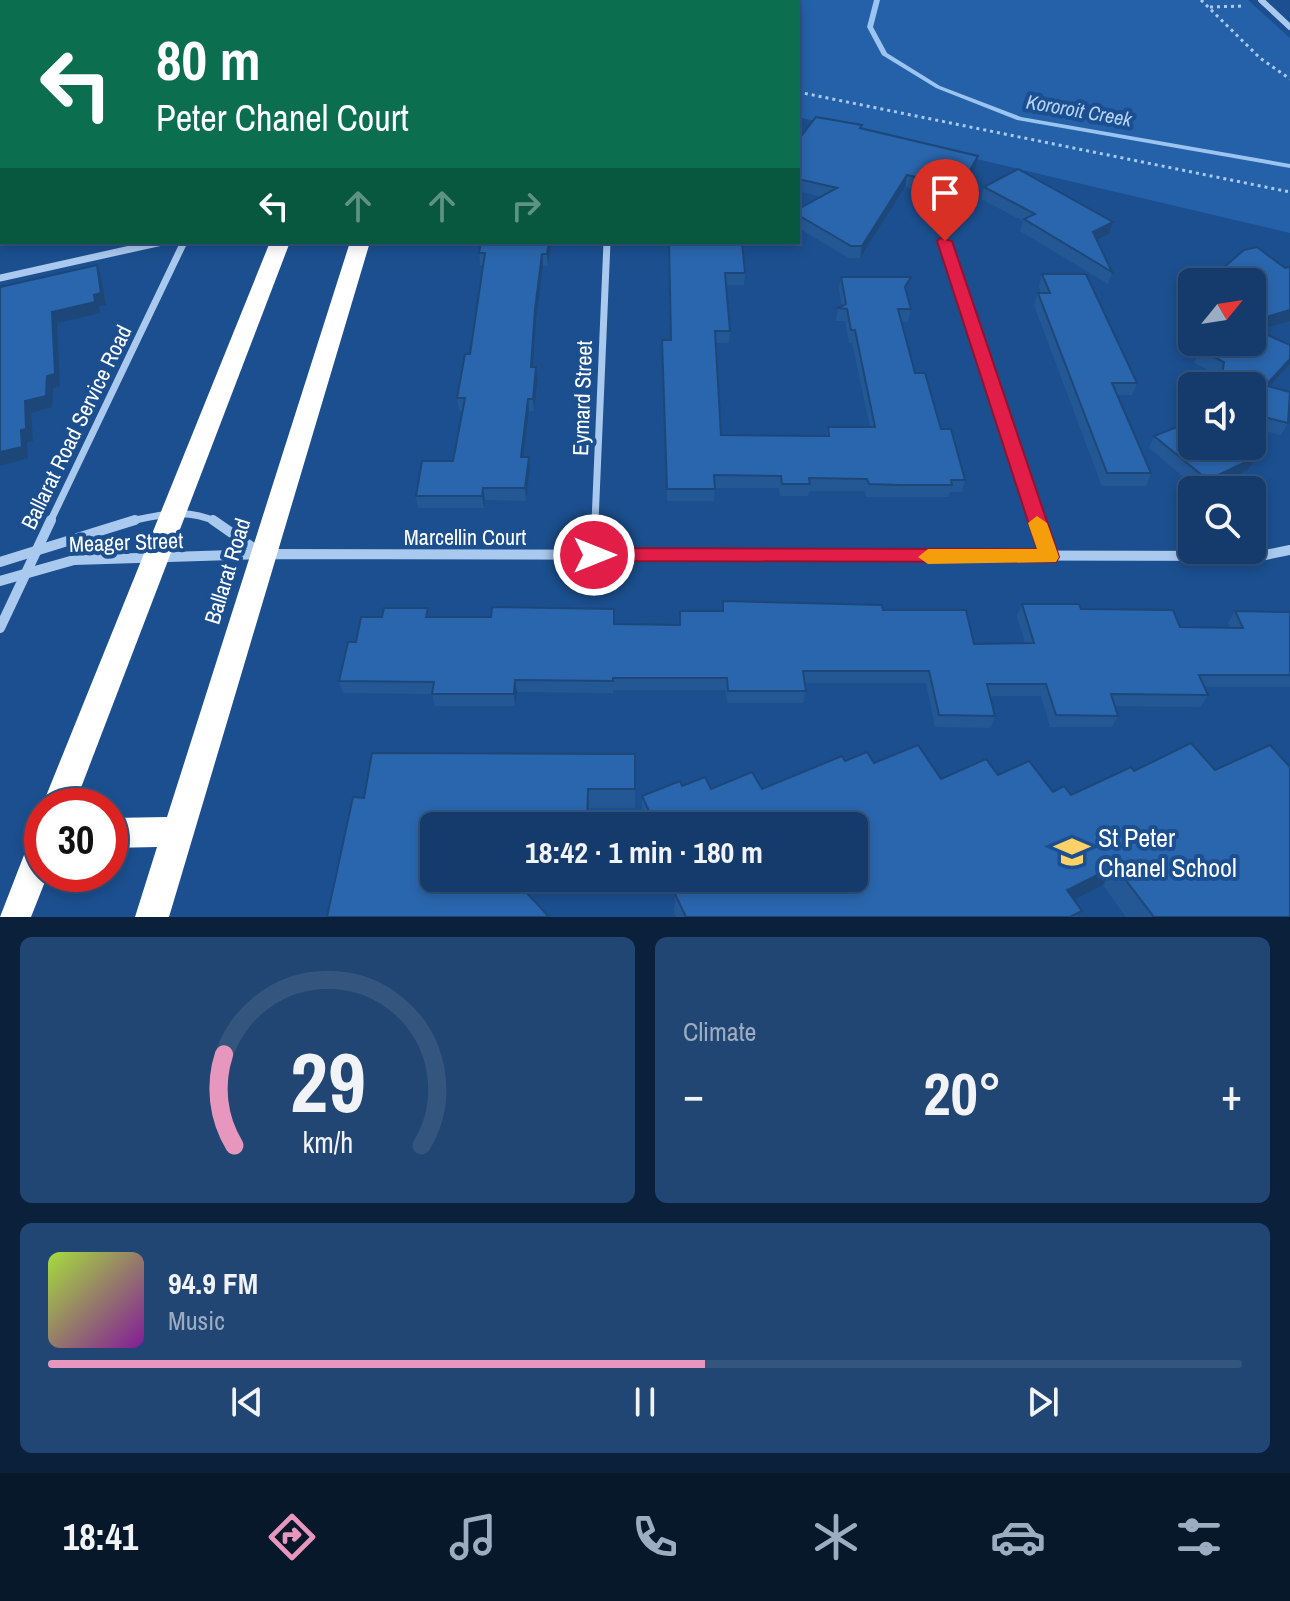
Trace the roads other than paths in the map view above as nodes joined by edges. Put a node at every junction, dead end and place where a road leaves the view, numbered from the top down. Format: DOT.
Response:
graph roads {
  1 [pos="1259,3"];
  2 [pos="1290,24"];
  3 [pos="945,241"];
  4 [pos="153,244"];
  5 [pos="183,244"];
  6 [pos="279,244"];
  7 [pos="359,244"];
  8 [pos="607,244"];
  9 [pos="0,278"];
  10 [pos="172,515"];
  11 [pos="36,550"];
  12 [pos="1290,550"];
  13 [pos="263,554"];
  14 [pos="594,555"];
  15 [pos="1049,557"];
  16 [pos="154,559"];
  17 [pos="0,562"];
  18 [pos="24,575"];
  19 [pos="0,581"];
  20 [pos="0,628"];
  21 [pos="65,788"];
  22 [pos="178,832"];
  23 [pos="128,833"];
  24 [pos="24,892"];
  25 [pos="14,917"];
  26 [pos="152,917"];
  1 -- 2 [label="street"];
  3 -- 15 [label="street"];
  4 -- 9 [label="street"];
  5 -- 11 [label="street, Ballarat Road Service Road"];
  6 -- 10 [label="highway"];
  7 -- 13 [label="highway, Ballarat Road"];
  8 -- 14 [label="street, Eymard Street"];
  10 -- 11 [label="street, Meager Street"];
  10 -- 13 [label="street, Meager Street"];
  10 -- 16 [label="highway"];
  11 -- 17 [label="street, Meager Street"];
  11 -- 18 [label="street, Ballarat Road Service Road"];
  12 -- 15 [label="street, Marcellin Court"];
  13 -- 14 [label="street, Marcellin Court"];
  13 -- 16 [label="street, Meager Street"];
  13 -- 22 [label="highway, Ballarat Road"];
  14 -- 15 [label="street, Marcellin Court"];
  16 -- 18 [label="street, Meager Street"];
  16 -- 21 [label="highway"];
  18 -- 19 [label="street, Meager Street"];
  18 -- 20 [label="street, Ballarat Road Service Road"];
  22 -- 23 [label="highway"];
  22 -- 26 [label="highway, Ballarat Road"];
  24 -- 25 [label="highway"];
}
